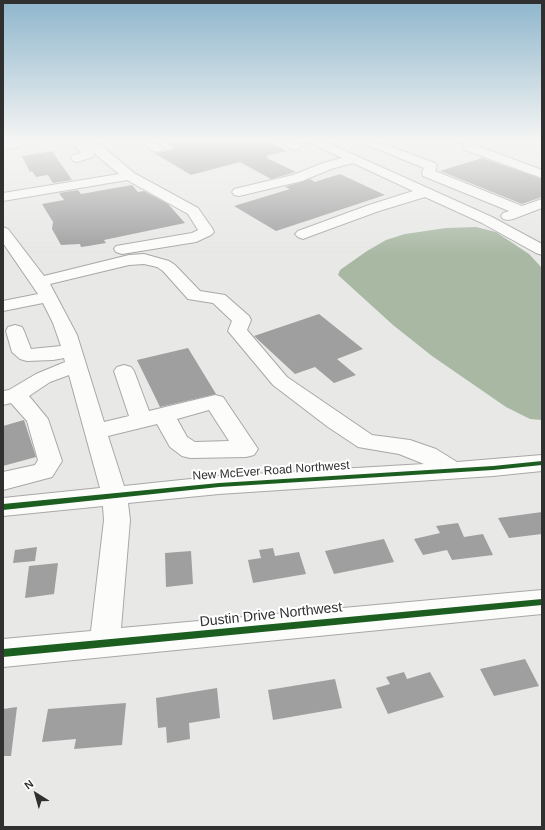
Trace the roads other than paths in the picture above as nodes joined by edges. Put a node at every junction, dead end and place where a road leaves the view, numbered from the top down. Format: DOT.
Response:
graph roads {
  1 [pos="119,178"];
  2 [pos="132,178"];
  3 [pos="298,178"];
  4 [pos="396,178"];
  5 [pos="440,178"];
  6 [pos="239,192"];
  7 [pos="425,192"];
  8 [pos="3,197"];
  9 [pos="542,203"];
  10 [pos="522,211"];
  11 [pos="492,223"];
  12 [pos="3,232"];
  13 [pos="303,234"];
  14 [pos="542,250"];
  15 [pos="38,274"];
  16 [pos="3,306"];
  17 [pos="15,331"];
  18 [pos="74,357"];
  19 [pos="124,370"];
  20 [pos="9,396"];
  21 [pos="164,415"];
  22 [pos="141,420"];
  23 [pos="96,431"];
  24 [pos="542,463"];
  25 [pos="452,470"];
  26 [pos="3,481"];
  27 [pos="114,495"];
  28 [pos="3,507"];
  29 [pos="542,602"];
  30 [pos="105,643"];
  31 [pos="3,653"];
  1 -- 8 [label="street"];
  2 -- 15 [label="street"];
  3 -- 6 [label="street"];
  4 -- 7 [label="street"];
  5 -- 10 [label="street"];
  7 -- 11 [label="street"];
  7 -- 13 [label="street"];
  9 -- 10 [label="street"];
  10 -- 11 [label="street"];
  11 -- 14 [label="street"];
  12 -- 15 [label="street"];
  15 -- 16 [label="street"];
  15 -- 18 [label="street"];
  15 -- 25 [label="street"];
  17 -- 18 [label="street"];
  18 -- 20 [label="street"];
  18 -- 23 [label="street"];
  19 -- 22 [label="street"];
  20 -- 26 [label="street"];
  21 -- 22 [label="street"];
  22 -- 23 [label="street"];
  23 -- 27 [label="street"];
  24 -- 25 [label="street, New McEver Road Northwest"];
  25 -- 27 [label="street, New McEver Road Northwest"];
  27 -- 28 [label="street, New McEver Road Northwest"];
  27 -- 30 [label="street"];
  29 -- 30 [label="street, Dustin Drive Northwest"];
  30 -- 31 [label="street, Dustin Drive Northwest"];
}
